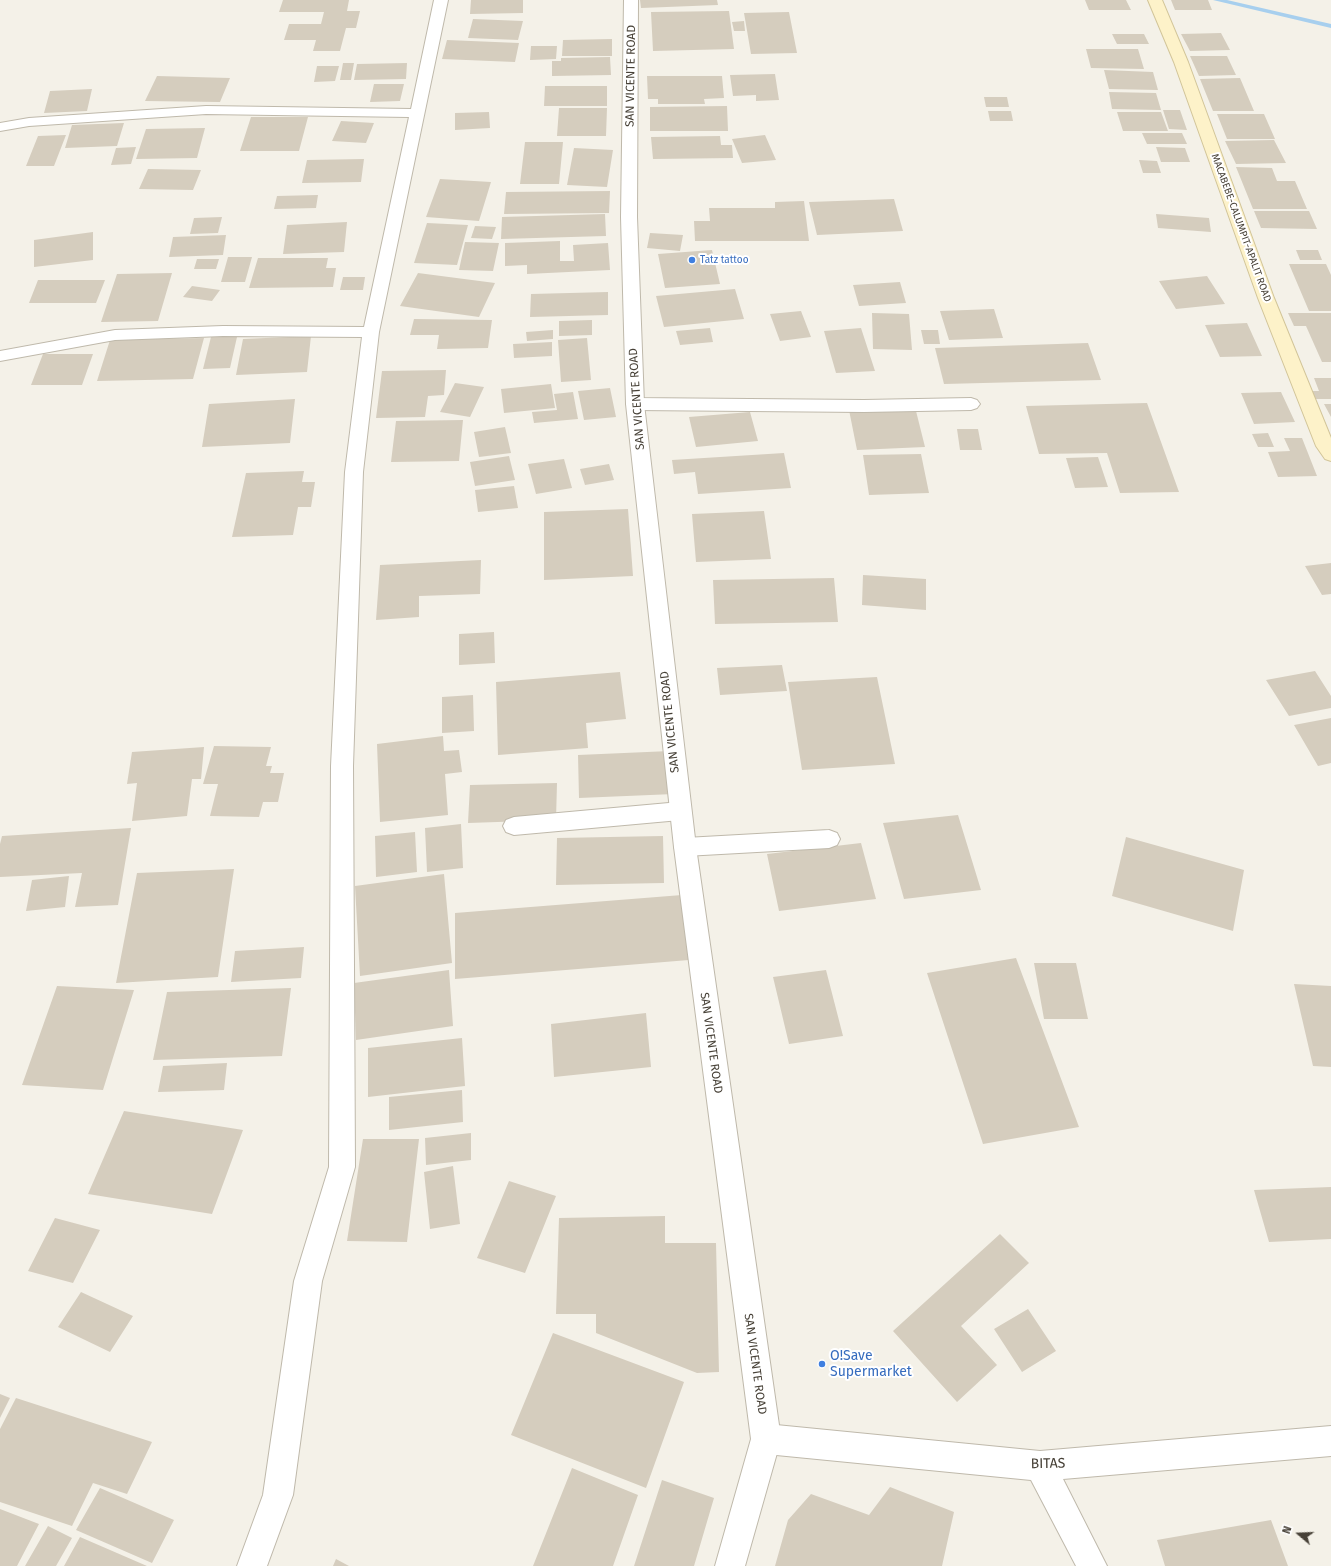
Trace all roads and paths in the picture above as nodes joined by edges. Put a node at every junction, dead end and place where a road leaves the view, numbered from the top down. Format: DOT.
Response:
graph roads {
  1 [pos="441,0"];
  2 [pos="631,0"];
  3 [pos="1155,0"];
  4 [pos="417,113"];
  5 [pos="0,127"];
  6 [pos="371,332"];
  7 [pos="0,356"];
  8 [pos="635,404"];
  9 [pos="971,404"];
  10 [pos="1331,455"];
  11 [pos="680,811"];
  12 [pos="514,826"];
  13 [pos="829,839"];
  14 [pos="685,847"];
  15 [pos="766,1439"];
  16 [pos="1331,1441"];
  17 [pos="1040,1466"];
  18 [pos="252,1566"];
  19 [pos="730,1566"];
  20 [pos="1092,1566"];
  1 -- 4 [label="street"];
  2 -- 8 [label="street, SAN VICENTE ROAD"];
  3 -- 10 [label="main road, MACABEBE-CALUMPIT-APALIT ROAD"];
  4 -- 5 [label="street"];
  4 -- 6 [label="street"];
  6 -- 7 [label="street"];
  6 -- 18 [label="street"];
  8 -- 9 [label="street"];
  8 -- 11 [label="street, SAN VICENTE ROAD"];
  11 -- 12 [label="street"];
  11 -- 14 [label="street, SAN VICENTE ROAD"];
  13 -- 14 [label="street"];
  14 -- 15 [label="street, SAN VICENTE ROAD"];
  15 -- 17 [label="street, BITAS"];
  15 -- 19 [label="street"];
  16 -- 17 [label="street, BITAS"];
  17 -- 20 [label="street"];
}
